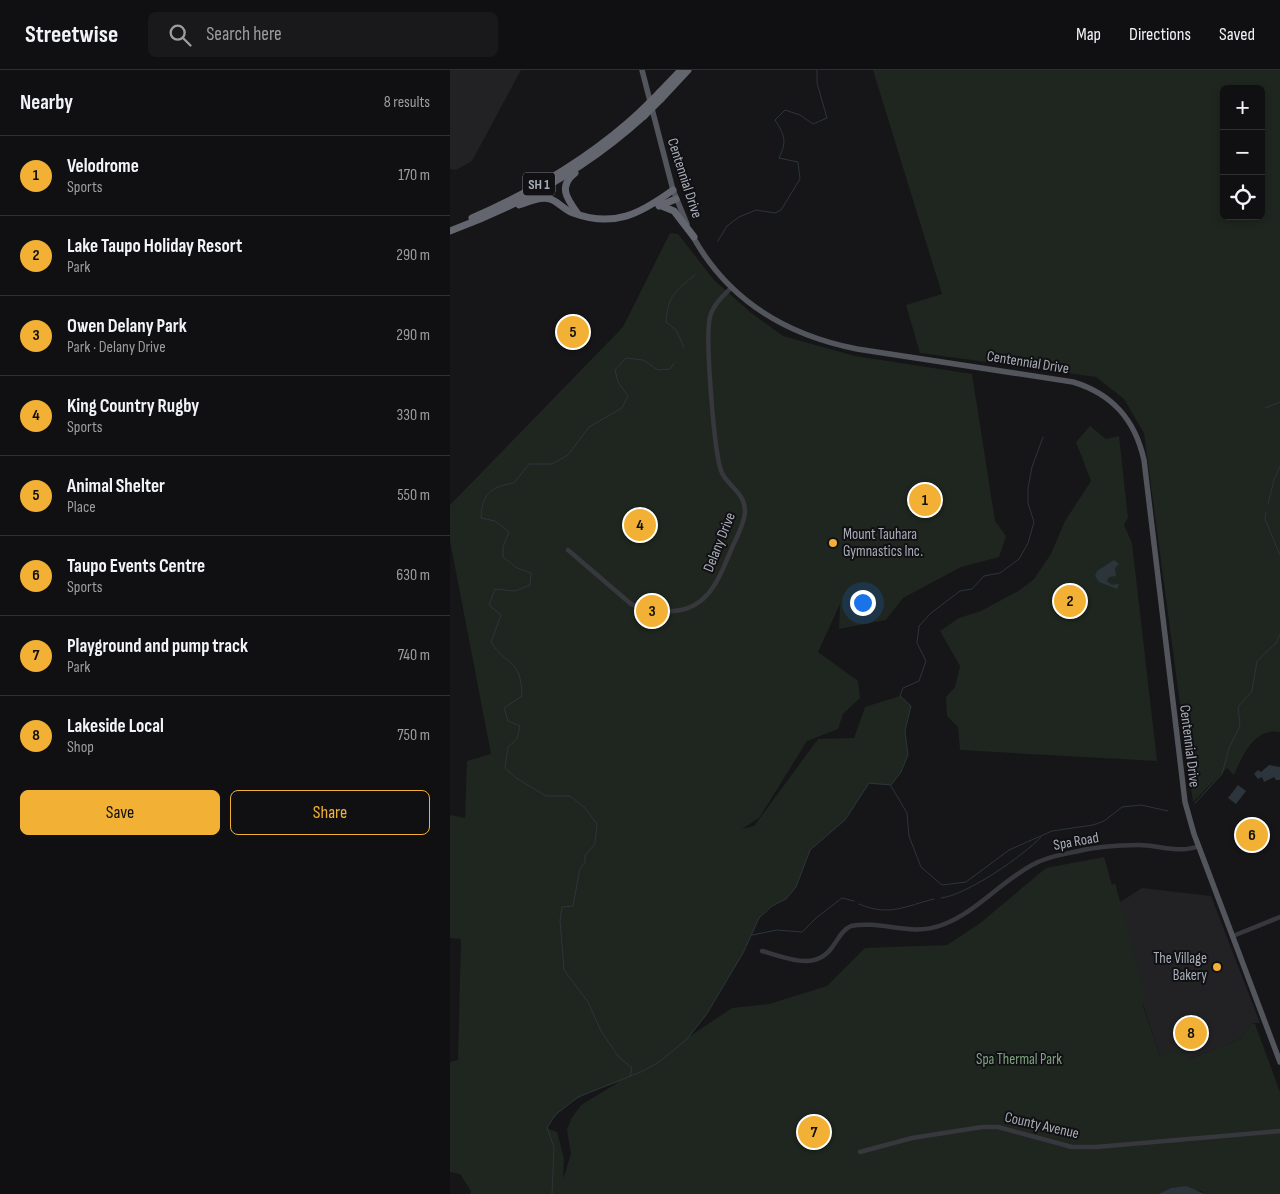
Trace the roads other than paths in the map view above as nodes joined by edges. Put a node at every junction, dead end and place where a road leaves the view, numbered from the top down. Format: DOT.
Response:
graph roads {
  1 [pos="642,70"];
  2 [pos="680,70"];
  3 [pos="688,70"];
  4 [pos="662,93"];
  5 [pos="643,113"];
  6 [pos="616,140"];
  7 [pos="674,190"];
  8 [pos="676,199"];
  9 [pos="659,205"];
  10 [pos="649,207"];
  11 [pos="504,209"];
  12 [pos="578,215"];
  13 [pos="450,226"];
  14 [pos="450,231"];
  15 [pos="694,238"];
  16 [pos="732,287"];
  17 [pos="568,550"];
  18 [pos="1199,846"];
  19 [pos="1280,917"];
  20 [pos="1233,936"];
  21 [pos="762,951"];
  22 [pos="1280,1062"];
  23 [pos="1280,1131"];
  24 [pos="860,1152"];
  1 -- 7 [label="main road, Centennial Drive"];
  2 -- 4 [label="highway"];
  3 -- 4 [label="highway, SH 1"];
  4 -- 5 [label="highway, SH 1, bridge"];
  5 -- 6 [label="highway, SH 1"];
  5 -- 13 [label="highway, SH 1"];
  6 -- 11 [label="highway, SH 1"];
  6 -- 12 [label="highway"];
  7 -- 8 [label="main road, Centennial Drive"];
  7 -- 10 [label="highway"];
  8 -- 9 [label="highway"];
  8 -- 15 [label="main road, Centennial Drive"];
  9 -- 10 [label="highway"];
  9 -- 15 [label="highway"];
  10 -- 12 [label="highway"];
  11 -- 12 [label="highway"];
  11 -- 14 [label="highway, SH 1"];
  15 -- 16 [label="main road, Centennial Drive"];
  16 -- 17 [label="street, Delany Drive"];
  16 -- 18 [label="main road, Centennial Drive"];
  18 -- 20 [label="main road"];
  18 -- 21 [label="street, Spa Road"];
  19 -- 20 [label="street"];
  20 -- 22 [label="main road"];
  23 -- 24 [label="street, County Avenue"];
}
